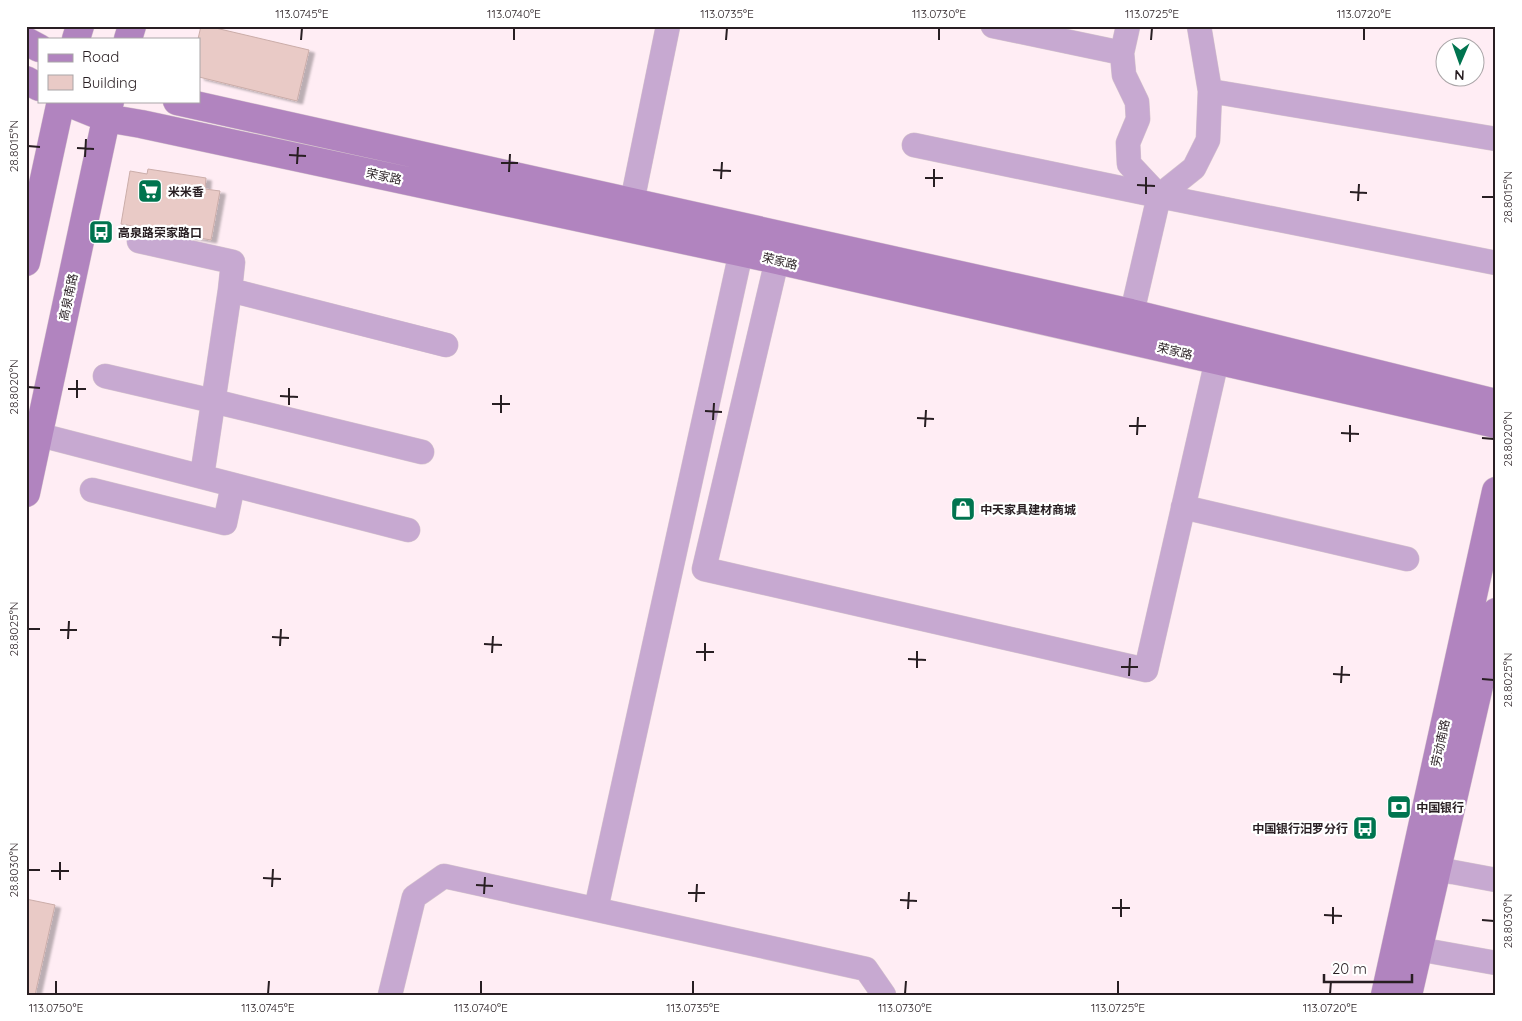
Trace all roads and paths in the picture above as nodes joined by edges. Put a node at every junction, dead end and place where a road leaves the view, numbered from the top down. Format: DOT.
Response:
graph roads {
  1 [pos="80,26"];
  2 [pos="132,26"];
  3 [pos="668,26"];
  4 [pos="992,26"];
  5 [pos="1128,26"];
  6 [pos="1198,26"];
  7 [pos="76,38"];
  8 [pos="128,38"];
  9 [pos="26,41"];
  10 [pos="38,47"];
  11 [pos="1122,53"];
  12 [pos="26,80"];
  13 [pos="38,86"];
  14 [pos="1210,91"];
  15 [pos="63,102"];
  16 [pos="69,102"];
  17 [pos="182,102"];
  18 [pos="108,109"];
  19 [pos="1496,138"];
  20 [pos="914,145"];
  21 [pos="1159,196"];
  22 [pos="632,202"];
  23 [pos="138,241"];
  24 [pos="741,252"];
  25 [pos="777,260"];
  26 [pos="26,262"];
  27 [pos="1496,263"];
  28 [pos="230,290"];
  29 [pos="1131,313"];
  30 [pos="1126,340"];
  31 [pos="446,345"];
  32 [pos="1217,360"];
  33 [pos="104,376"];
  34 [pos="213,401"];
  35 [pos="1496,403"];
  36 [pos="1496,424"];
  37 [pos="40,434"];
  38 [pos="422,452"];
  39 [pos="202,476"];
  40 [pos="233,485"];
  41 [pos="92,490"];
  42 [pos="1496,491"];
  43 [pos="26,493"];
  44 [pos="1183,507"];
  45 [pos="408,530"];
  46 [pos="1407,558"];
  47 [pos="1496,612"];
  48 [pos="1436,870"];
  49 [pos="1496,880"];
  50 [pos="596,909"];
  51 [pos="1418,949"];
  52 [pos="1496,963"];
  53 [pos="390,995"];
  54 [pos="884,995"];
  55 [pos="1385,995"];
  56 [pos="1408,995"];
  1 -- 7 [label="street"];
  2 -- 8 [label="street"];
  3 -- 22 [label="street"];
  4 -- 11 [label="street"];
  5 -- 11 [label="street"];
  6 -- 14 [label="street"];
  9 -- 10 [label="street"];
  11 -- 21 [label="street"];
  12 -- 13 [label="street"];
  14 -- 19 [label="street"];
  14 -- 21 [label="street"];
  15 -- 26 [label="street"];
  16 -- 18 [label="street, 荣家路"];
  17 -- 22 [label="street, 荣家路"];
  18 -- 24 [label="street, 荣家路"];
  18 -- 37 [label="street, 高泉南路"];
  20 -- 21 [label="street"];
  21 -- 27 [label="street"];
  21 -- 29 [label="street"];
  22 -- 29 [label="street, 荣家路"];
  23 -- 28 [label="street"];
  24 -- 25 [label="street, 荣家路"];
  24 -- 50 [label="street"];
  25 -- 30 [label="street, 荣家路"];
  25 -- 44 [label="street"];
  28 -- 31 [label="street"];
  28 -- 34 [label="street"];
  29 -- 30 [label="street"];
  29 -- 35 [label="street, 荣家路"];
  30 -- 32 [label="street, 荣家路"];
  32 -- 36 [label="street, 荣家路"];
  32 -- 44 [label="street"];
  33 -- 34 [label="street"];
  34 -- 38 [label="street"];
  34 -- 39 [label="street"];
  37 -- 39 [label="street"];
  37 -- 43 [label="street, 高泉南路"];
  39 -- 40 [label="street"];
  40 -- 41 [label="street"];
  40 -- 45 [label="street"];
  42 -- 55 [label="street, 劳动南路"];
  44 -- 46 [label="street"];
  47 -- 48 [label="street, 劳动南路"];
  48 -- 49 [label="street"];
  48 -- 51 [label="street, 劳动南路"];
  50 -- 53 [label="street"];
  50 -- 54 [label="street"];
  51 -- 52 [label="street"];
  51 -- 56 [label="street, 劳动南路"];
}
